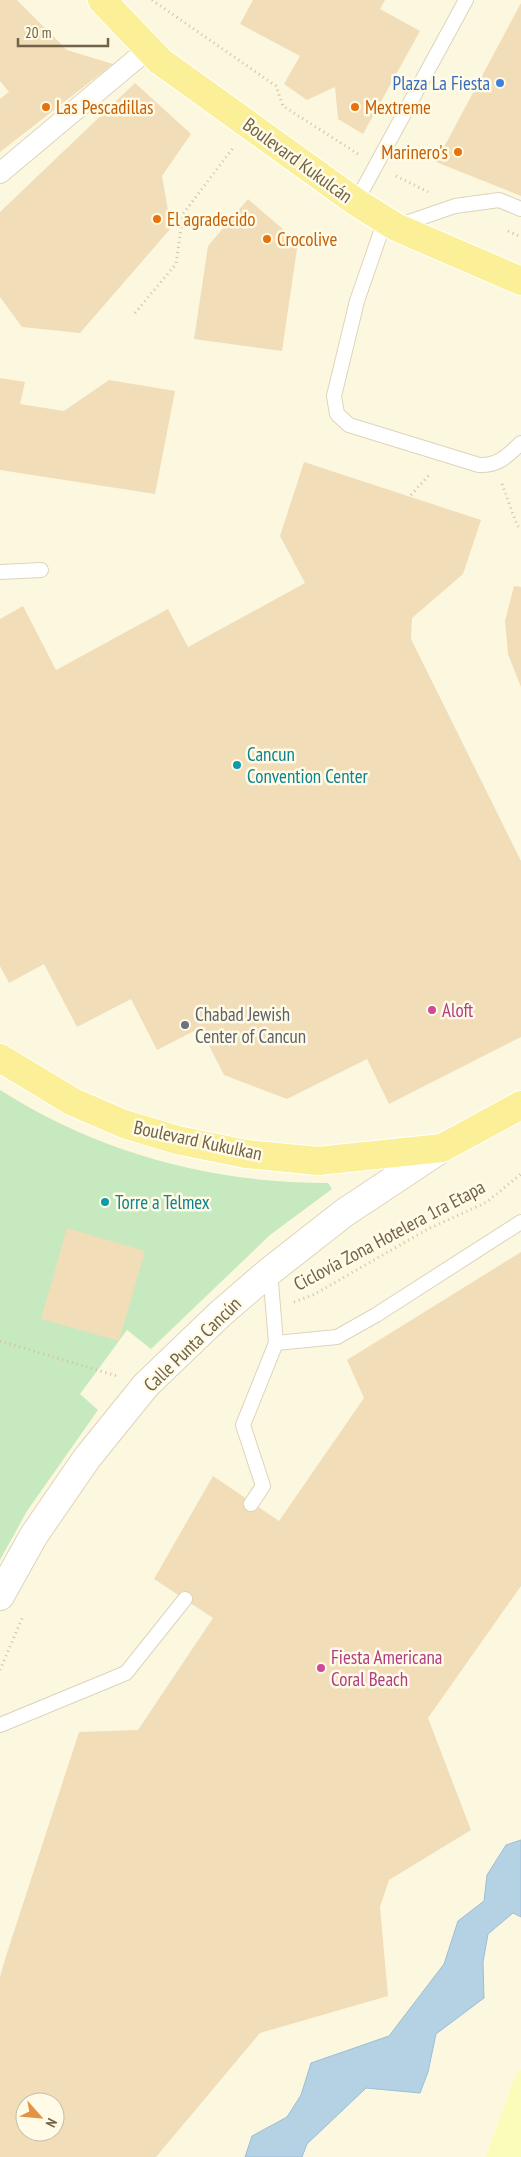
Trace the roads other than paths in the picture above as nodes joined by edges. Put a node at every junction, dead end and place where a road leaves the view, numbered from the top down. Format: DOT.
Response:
graph roads {
  1 [pos="102,0"];
  2 [pos="466,0"];
  3 [pos="148,48"];
  4 [pos="0,173"];
  5 [pos="356,202"];
  6 [pos="521,208"];
  7 [pos="390,223"];
  8 [pos="521,281"];
  9 [pos="521,443"];
  10 [pos="40,570"];
  11 [pos="0,572"];
  12 [pos="0,1058"];
  13 [pos="521,1105"];
  14 [pos="442,1148"];
  15 [pos="521,1222"];
  16 [pos="270,1271"];
  17 [pos="276,1343"];
  18 [pos="251,1504"];
  19 [pos="0,1596"];
  20 [pos="185,1599"];
  21 [pos="0,1725"];
  1 -- 3 [label="main road, Boulevard Kukulcán"];
  2 -- 5 [label="lane"];
  3 -- 4 [label="street"];
  3 -- 5 [label="main road, Boulevard Kukulcán"];
  5 -- 7 [label="main road, Boulevard Kukulcán"];
  6 -- 7 [label="lane"];
  7 -- 8 [label="main road, Boulevard Kukulcán"];
  7 -- 9 [label="lane"];
  10 -- 11 [label="lane"];
  12 -- 14 [label="main road, Boulevard Kukulkan"];
  13 -- 14 [label="main road"];
  14 -- 16 [label="street, Calle Punta Cancún"];
  15 -- 17 [label="lane"];
  16 -- 17 [label="lane"];
  16 -- 19 [label="street, Calle Punta Cancún"];
  17 -- 18 [label="lane"];
  20 -- 21 [label="lane"];
}
